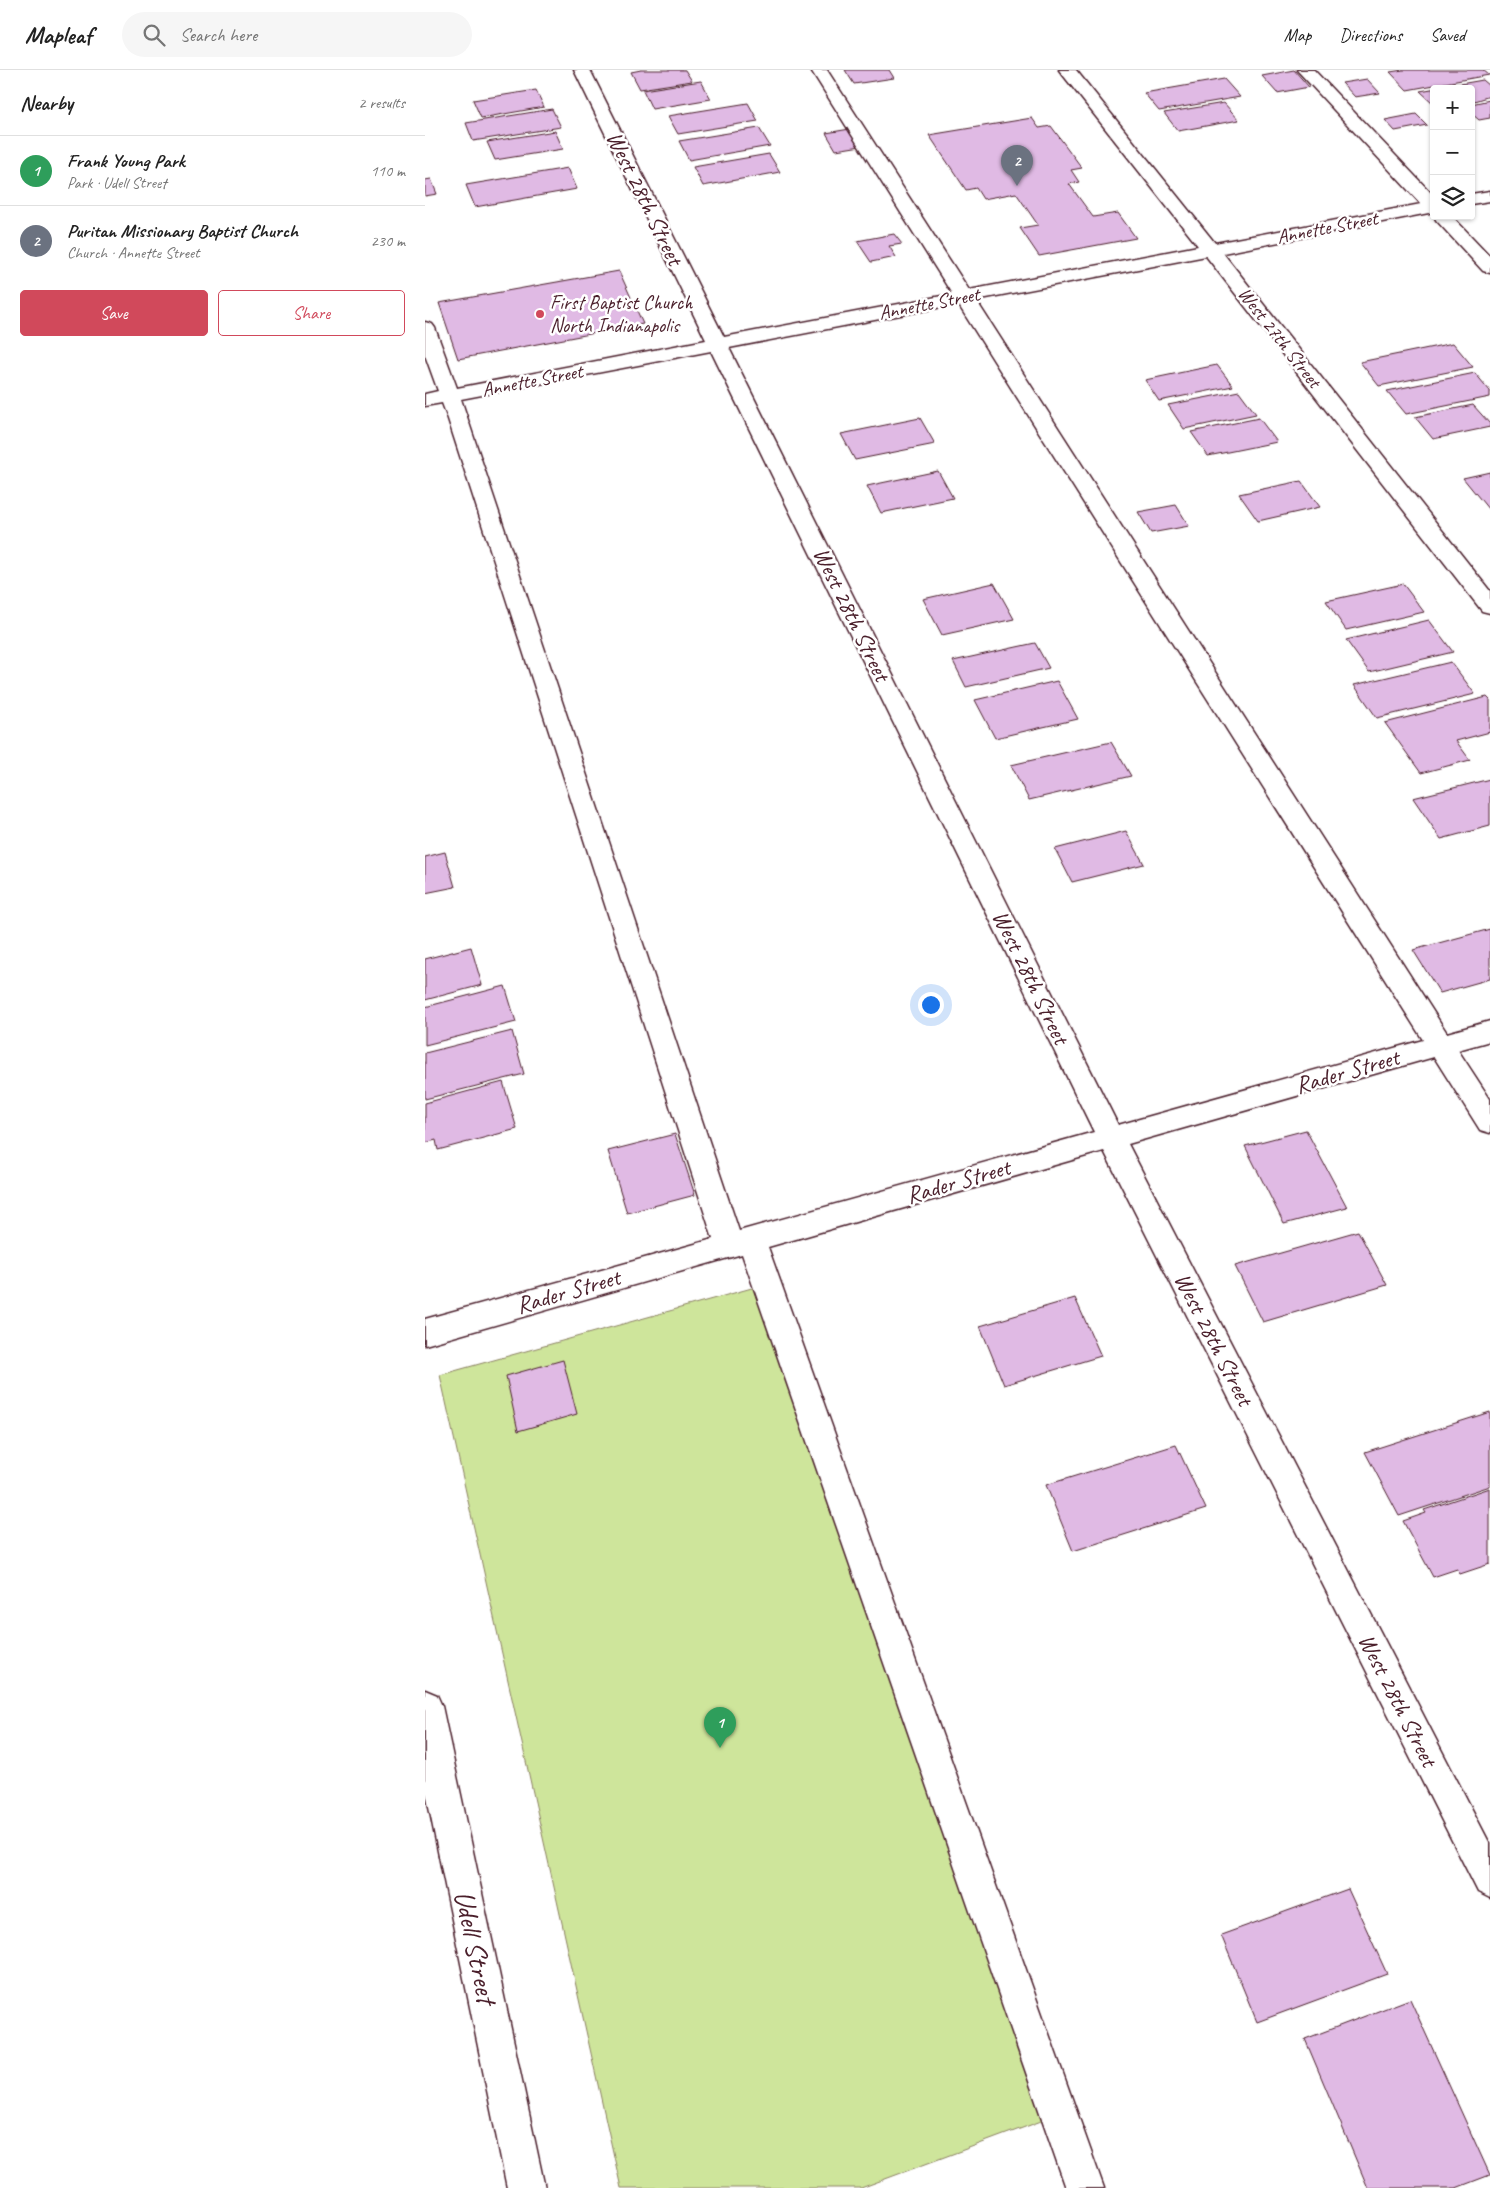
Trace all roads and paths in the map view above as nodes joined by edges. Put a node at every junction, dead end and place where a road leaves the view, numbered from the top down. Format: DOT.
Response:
graph roads {
  1 [pos="582,70"];
  2 [pos="819,70"];
  3 [pos="1067,70"];
  4 [pos="1305,70"];
  5 [pos="1490,196"];
  6 [pos="1475,198"];
  7 [pos="1430,203"];
  8 [pos="1430,208"];
  9 [pos="1447,220"];
  10 [pos="1210,250"];
  11 [pos="1490,268"];
  12 [pos="963,297"];
  13 [pos="425,328"];
  14 [pos="717,344"];
  15 [pos="450,395"];
  16 [pos="425,400"];
  17 [pos="1490,606"];
  18 [pos="1490,1031"];
  19 [pos="1441,1045"];
  20 [pos="1490,1122"];
  21 [pos="1111,1138"];
  22 [pos="740,1242"];
  23 [pos="425,1332"];
  24 [pos="425,1706"];
  25 [pos="1490,1880"];
  26 [pos="526,2188"];
  27 [pos="1085,2188"];
  1 -- 14 [label="street, West 28th Street"];
  2 -- 12 [label="street"];
  3 -- 10 [label="street, West 27th Street"];
  4 -- 7 [label="street"];
  5 -- 6 [label="street"];
  8 -- 10 [label="street, Annette Street"];
  9 -- 11 [label="street"];
  10 -- 12 [label="street, Annette Street"];
  10 -- 17 [label="street, West 27th Street"];
  12 -- 14 [label="street, Annette Street"];
  12 -- 19 [label="street"];
  13 -- 15 [label="street"];
  14 -- 15 [label="street, Annette Street"];
  14 -- 21 [label="street, West 28th Street"];
  15 -- 16 [label="street, Annette Street"];
  15 -- 22 [label="street"];
  18 -- 19 [label="street, Rader Street"];
  19 -- 20 [label="street"];
  19 -- 21 [label="street, Rader Street"];
  21 -- 22 [label="street, Rader Street"];
  21 -- 25 [label="street, West 28th Street"];
  22 -- 23 [label="street, Rader Street"];
  22 -- 27 [label="street"];
  24 -- 26 [label="street, Udell Street"];
}
